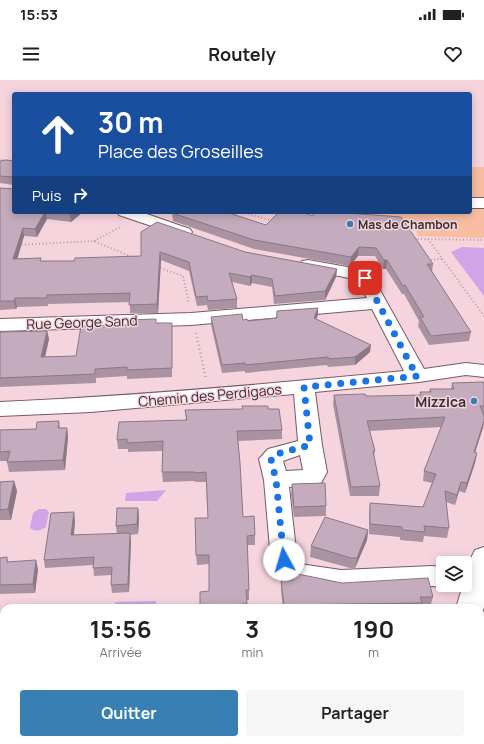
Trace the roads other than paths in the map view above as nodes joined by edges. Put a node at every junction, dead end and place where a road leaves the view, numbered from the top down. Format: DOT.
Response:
graph roads {
  1 [pos="472,202"];
  2 [pos="484,203"];
  3 [pos="132,214"];
  4 [pos="198,237"];
  5 [pos="290,262"];
  6 [pos="378,303"];
  7 [pos="0,325"];
  8 [pos="484,358"];
  9 [pos="475,370"];
  10 [pos="418,376"];
  11 [pos="304,387"];
  12 [pos="0,409"];
  13 [pos="310,445"];
  14 [pos="276,480"];
  15 [pos="484,557"];
  16 [pos="436,576"];
  17 [pos="472,586"];
  1 -- 2 [label="street"];
  3 -- 4 [label="street"];
  5 -- 6 [label="street"];
  6 -- 7 [label="street, Rue George Sand"];
  6 -- 10 [label="street"];
  8 -- 9 [label="street, Chemin des Perdigaos"];
  9 -- 10 [label="street, Chemin des Perdigaos"];
  10 -- 11 [label="street, Chemin des Perdigaos"];
  11 -- 12 [label="street, Chemin des Perdigaos"];
  11 -- 13 [label="street"];
  13 -- 14 [label="street"];
  13 -- 14 [label="street"];
  14 -- 16 [label="street"];
  15 -- 17 [label="street"];
}
